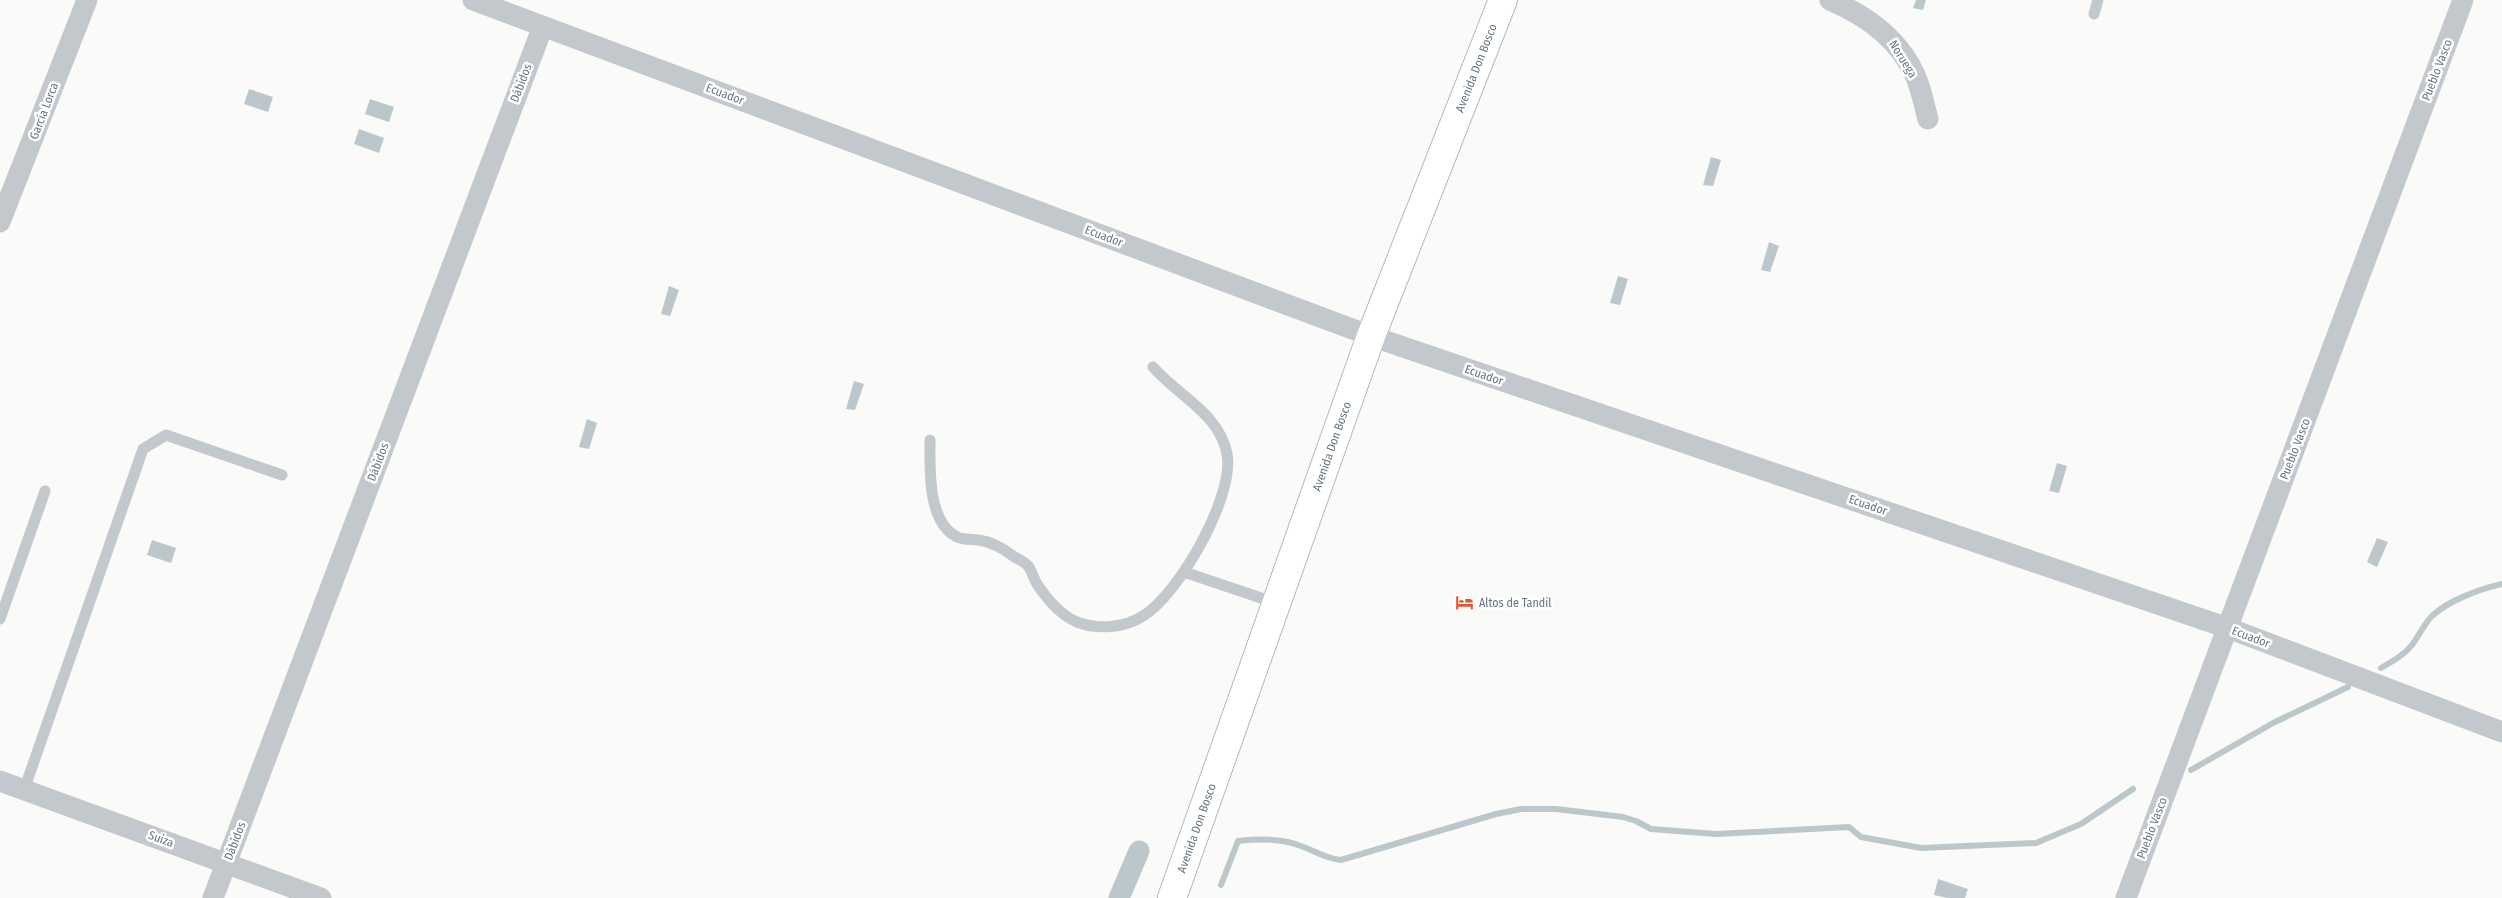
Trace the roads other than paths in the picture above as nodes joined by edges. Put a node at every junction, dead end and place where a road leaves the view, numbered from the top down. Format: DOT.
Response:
graph roads {
  1 [pos="88,0"];
  2 [pos="473,0"];
  3 [pos="1504,0"];
  4 [pos="1830,0"];
  5 [pos="2098,0"];
  6 [pos="2463,0"];
  7 [pos="2094,14"];
  8 [pos="543,26"];
  9 [pos="1928,119"];
  10 [pos="0,222"];
  11 [pos="1371,336"];
  12 [pos="1153,367"];
  13 [pos="930,440"];
  14 [pos="282,475"];
  15 [pos="45,491"];
  16 [pos="1184,572"];
  17 [pos="1276,603"];
  18 [pos="0,619"];
  19 [pos="2228,628"];
  20 [pos="2502,732"];
  21 [pos="0,781"];
  22 [pos="24,790"];
  23 [pos="226,863"];
  24 [pos="213,898"];
  25 [pos="321,898"];
  26 [pos="1172,898"];
  27 [pos="2126,898"];
  1 -- 10 [label="street, García Lorca"];
  2 -- 8 [label="street, Ecuador"];
  3 -- 11 [label="main road, Avenida Don Bosco"];
  4 -- 9 [label="street, Noruega"];
  5 -- 7 [label="lane"];
  6 -- 19 [label="street, Pueblo Vasco"];
  8 -- 11 [label="street, Ecuador"];
  8 -- 23 [label="street, Dábidos"];
  11 -- 17 [label="main road, Avenida Don Bosco"];
  11 -- 19 [label="street, Ecuador"];
  12 -- 16 [label="lane"];
  13 -- 16 [label="lane"];
  14 -- 22 [label="lane"];
  15 -- 18 [label="lane"];
  16 -- 17 [label="lane"];
  17 -- 26 [label="main road, Avenida Don Bosco"];
  19 -- 20 [label="street, Ecuador"];
  19 -- 27 [label="street, Pueblo Vasco"];
  21 -- 22 [label="street, Suiza"];
  22 -- 23 [label="street, Suiza"];
  23 -- 24 [label="street, Dábidos"];
  23 -- 25 [label="street, Suiza"];
}
